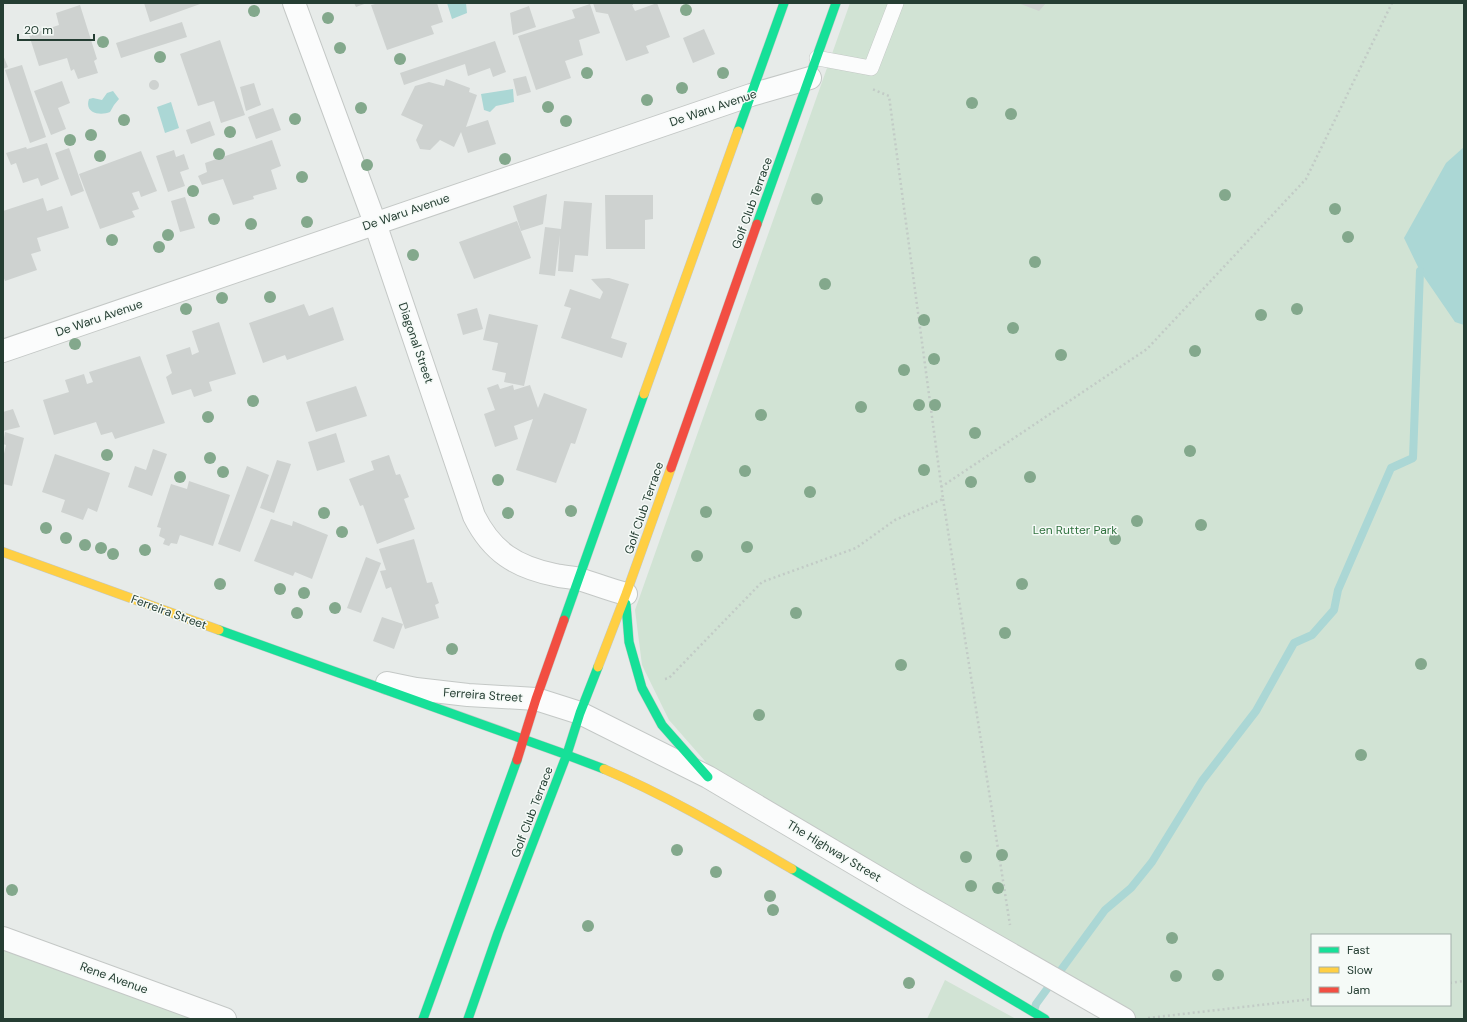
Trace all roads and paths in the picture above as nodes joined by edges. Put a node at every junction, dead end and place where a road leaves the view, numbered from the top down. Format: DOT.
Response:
graph roads {
  1 [pos="294,3"];
  2 [pos="784,3"];
  3 [pos="836,3"];
  4 [pos="896,3"];
  5 [pos="1392,3"];
  6 [pos="813,68"];
  7 [pos="868,88"];
  8 [pos="751,95"];
  9 [pos="375,223"];
  10 [pos="3,351"];
  11 [pos="941,487"];
  12 [pos="943,499"];
  13 [pos="3,552"];
  14 [pos="578,579"];
  15 [pos="626,594"];
  16 [pos="336,673"];
  17 [pos="642,688"];
  18 [pos="536,699"];
  19 [pos="580,713"];
  20 [pos="524,740"];
  21 [pos="567,754"];
  22 [pos="708,777"];
  23 [pos="1010,928"];
  24 [pos="3,938"];
  25 [pos="1464,981"];
  26 [pos="1451,983"];
  27 [pos="1311,999"];
  28 [pos="225,1019"];
  29 [pos="423,1019"];
  30 [pos="468,1019"];
  31 [pos="1045,1019"];
  32 [pos="1124,1019"];
  33 [pos="1143,1019"];
  1 -- 9 [label="street, Diagonal Street"];
  2 -- 8 [label="street"];
  3 -- 6 [label="street, Golf Club Terrace"];
  4 -- 6 [label="lane"];
  5 -- 11 [label="path"];
  6 -- 8 [label="street, De Waru Avenue"];
  6 -- 15 [label="street, Golf Club Terrace"];
  7 -- 11 [label="path"];
  8 -- 9 [label="street, De Waru Avenue"];
  8 -- 14 [label="street"];
  9 -- 10 [label="street, De Waru Avenue"];
  9 -- 14 [label="street, Diagonal Street"];
  11 -- 12 [label="path"];
  12 -- 17 [label="path"];
  12 -- 23 [label="path"];
  13 -- 16 [label="street, Ferreira Street"];
  14 -- 15 [label="street, Diagonal Street"];
  14 -- 18 [label="street"];
  15 -- 17 [label="street"];
  15 -- 19 [label="street, Golf Club Terrace"];
  16 -- 18 [label="street, Ferreira Street"];
  16 -- 20 [label="street, Ferreira Street"];
  17 -- 22 [label="street"];
  18 -- 19 [label="street, The Highway Street"];
  18 -- 20 [label="street"];
  19 -- 21 [label="street, Golf Club Terrace"];
  19 -- 22 [label="street, The Highway Street"];
  20 -- 21 [label="street"];
  20 -- 29 [label="street"];
  21 -- 30 [label="street, Golf Club Terrace"];
  21 -- 31 [label="street"];
  22 -- 32 [label="street, The Highway Street"];
  24 -- 28 [label="street, Rene Avenue"];
  25 -- 26 [label="path"];
  27 -- 33 [label="path"];
}
